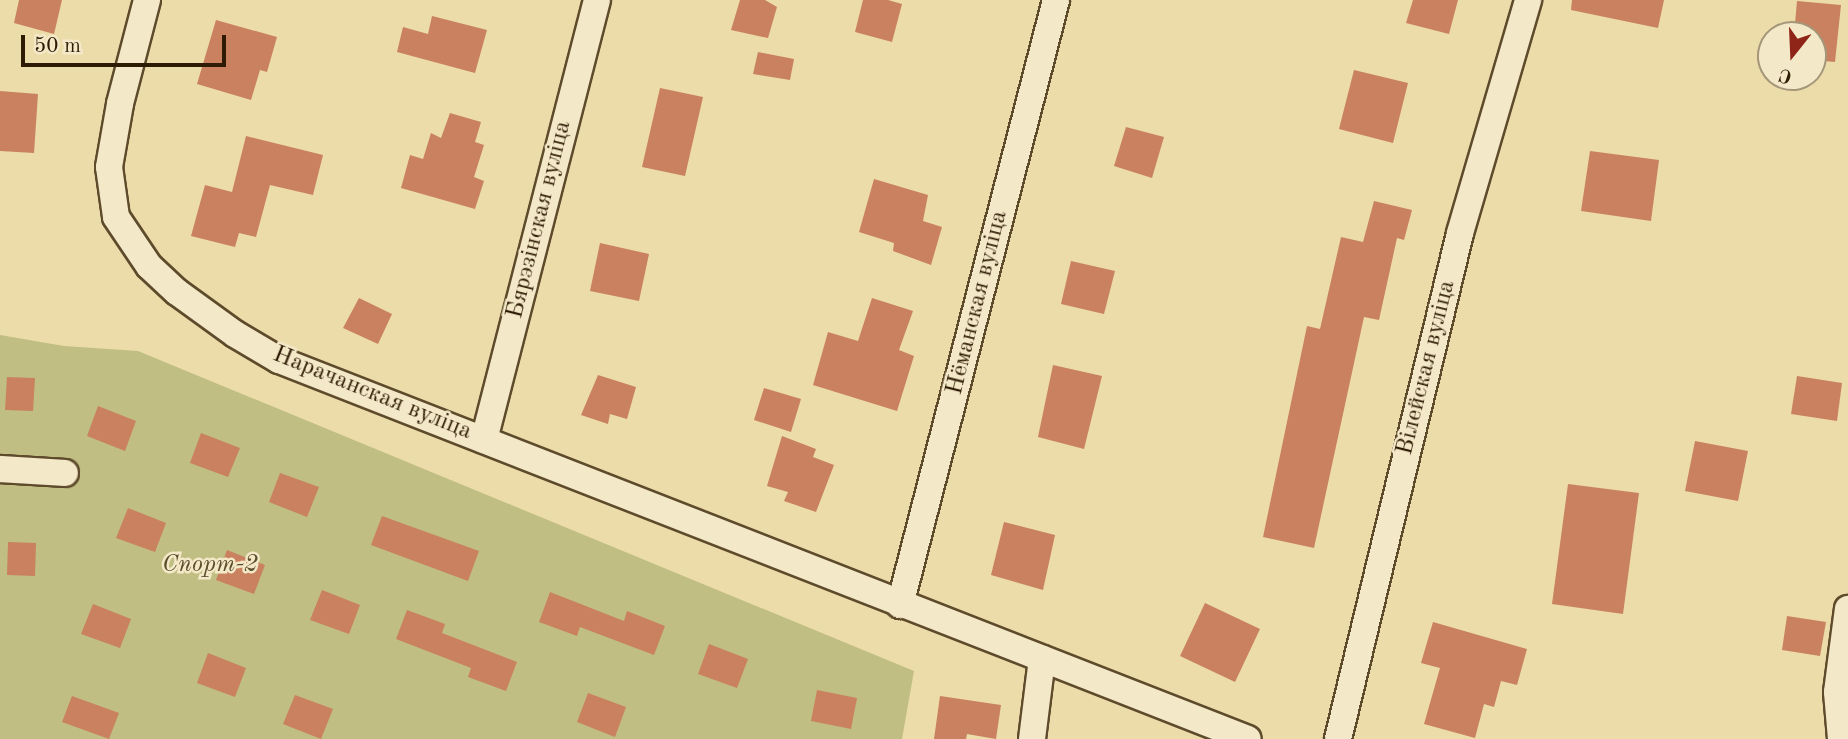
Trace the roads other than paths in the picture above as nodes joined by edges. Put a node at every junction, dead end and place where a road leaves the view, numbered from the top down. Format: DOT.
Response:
graph roads {
  1 [pos="147,0"];
  2 [pos="597,0"];
  3 [pos="1056,0"];
  4 [pos="1528,0"];
  5 [pos="484,440"];
  6 [pos="0,469"];
  7 [pos="65,473"];
  8 [pos="900,606"];
  9 [pos="1848,609"];
  10 [pos="1042,659"];
  11 [pos="1032,739"];
  12 [pos="1248,739"];
  13 [pos="1338,739"];
  14 [pos="1842,739"];
  1 -- 5 [label="street, Нарачанская вуліца"];
  2 -- 5 [label="street, Бярэзінская вуліца"];
  3 -- 8 [label="street, Нёманская вуліца"];
  4 -- 13 [label="street, Вілейская вуліца"];
  5 -- 8 [label="street, Нарачанская вуліца"];
  6 -- 7 [label="street"];
  8 -- 10 [label="street, Нарачанская вуліца"];
  9 -- 14 [label="street"];
  10 -- 11 [label="street"];
  10 -- 12 [label="street, Нарачанская вуліца"];
}
